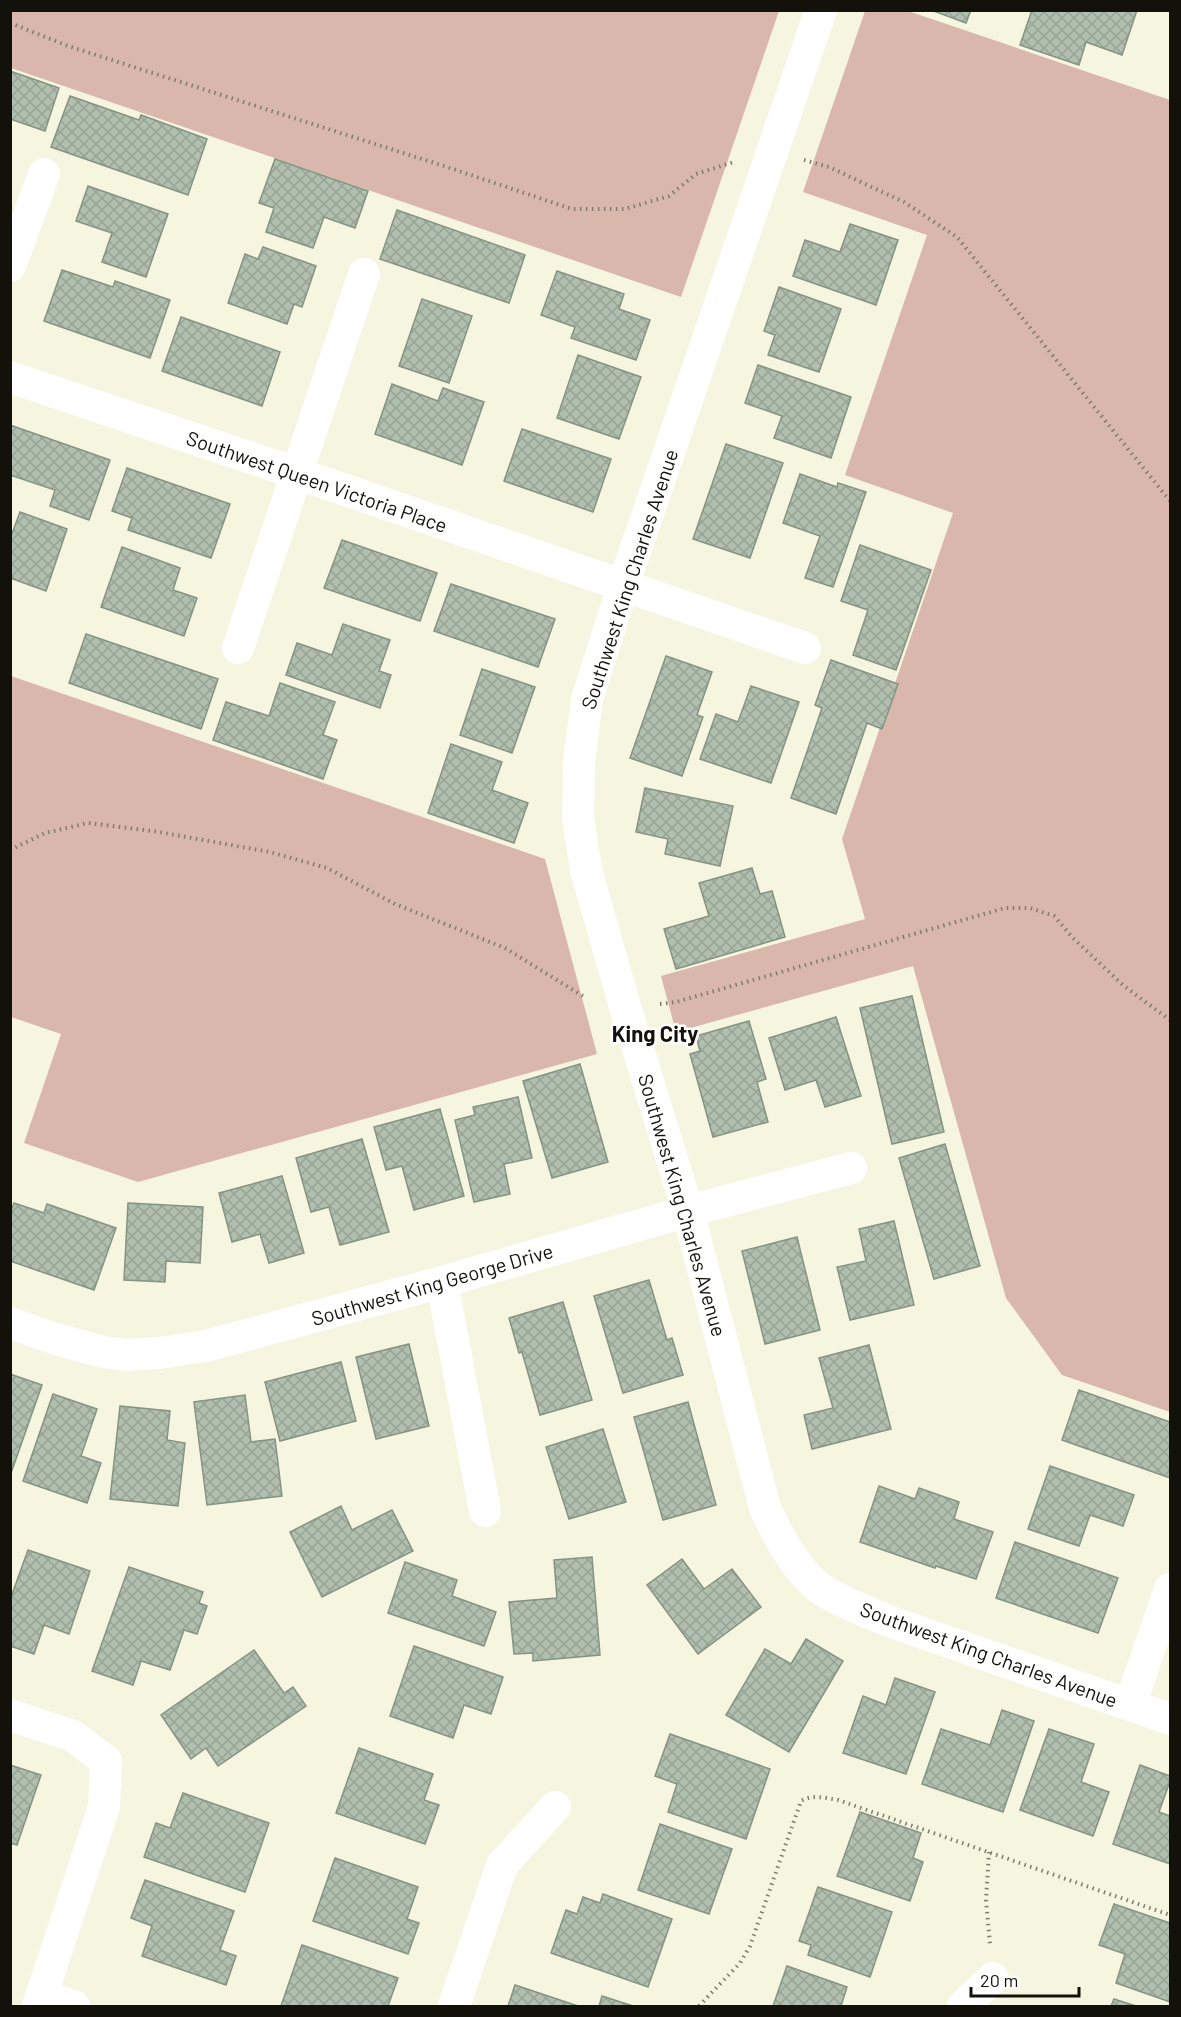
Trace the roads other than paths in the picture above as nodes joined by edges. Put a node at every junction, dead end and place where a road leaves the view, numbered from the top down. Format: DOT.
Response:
graph roads {
  1 [pos="821,10"];
  2 [pos="44,174"];
  3 [pos="10,266"];
  4 [pos="364,274"];
  5 [pos="10,377"];
  6 [pos="296,473"];
  7 [pos="623,586"];
  8 [pos="238,648"];
  9 [pos="805,648"];
  10 [pos="851,1168"];
  11 [pos="688,1210"];
  12 [pos="442,1282"];
  13 [pos="10,1323"];
  14 [pos="485,1511"];
  15 [pos="1170,1589"];
  16 [pos="1130,1705"];
  17 [pos="10,1715"];
  18 [pos="1170,1719"];
  19 [pos="555,1807"];
  20 [pos="993,1978"];
  21 [pos="39,2001"];
  22 [pos="74,2007"];
  23 [pos="454,2007"];
  24 [pos="963,2007"];
  1 -- 7 [label="street, Southwest King Charles Avenue"];
  2 -- 3 [label="street"];
  4 -- 6 [label="street"];
  5 -- 6 [label="street, Southwest Queen Victoria Place"];
  6 -- 7 [label="street, Southwest Queen Victoria Place"];
  6 -- 8 [label="street"];
  7 -- 9 [label="street, Southwest Queen Victoria Place"];
  7 -- 11 [label="street, Southwest King Charles Avenue"];
  10 -- 11 [label="street, Southwest King George Drive"];
  11 -- 12 [label="street, Southwest King George Drive"];
  11 -- 16 [label="street, Southwest King Charles Avenue"];
  12 -- 13 [label="street, Southwest King George Drive"];
  12 -- 14 [label="street"];
  15 -- 16 [label="street, Southwest King Charles Avenue"];
  16 -- 18 [label="street, Southwest King Charles Avenue"];
  17 -- 21 [label="street"];
  19 -- 23 [label="street"];
  20 -- 24 [label="street"];
  21 -- 22 [label="street"];
}
